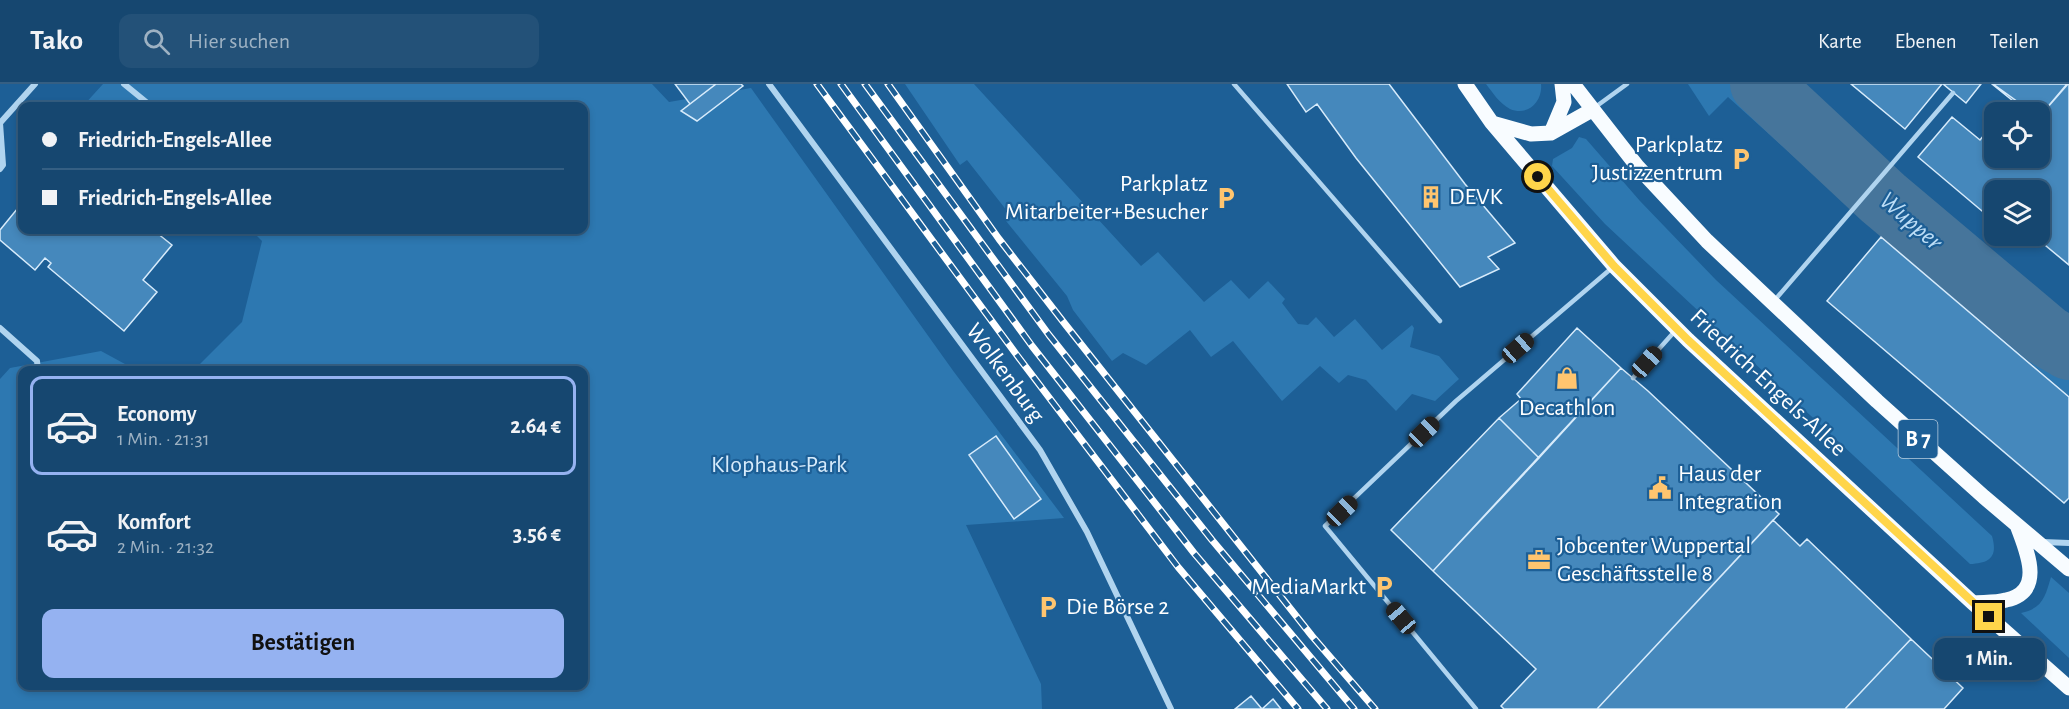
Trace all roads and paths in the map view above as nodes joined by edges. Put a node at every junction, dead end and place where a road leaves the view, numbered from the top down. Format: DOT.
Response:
graph roads {
  1 [pos="35,84"];
  2 [pos="124,84"];
  3 [pos="769,84"];
  4 [pos="1234,84"];
  5 [pos="1465,84"];
  6 [pos="1562,84"];
  7 [pos="1573,84"];
  8 [pos="1627,84"];
  9 [pos="1953,93"];
  10 [pos="19,102"];
  11 [pos="146,102"];
  12 [pos="18,103"];
  13 [pos="1592,110"];
  14 [pos="1492,123"];
  15 [pos="1551,133"];
  16 [pos="0,169"];
  17 [pos="1614,266"];
  18 [pos="1773,303"];
  19 [pos="1440,321"];
  20 [pos="0,328"];
  21 [pos="1677,329"];
  22 [pos="38,366"];
  23 [pos="1633,378"];
  24 [pos="2016,524"];
  25 [pos="2038,542"];
  26 [pos="2069,543"];
  27 [pos="2069,569"];
  28 [pos="1973,603"];
  29 [pos="2069,688"];
  30 [pos="1171,709"];
  31 [pos="1476,709"];
  1 -- 10 [label="street"];
  2 -- 11 [label="street"];
  3 -- 30 [label="street, Wolkenburg"];
  4 -- 19 [label="lane"];
  5 -- 14 [label="main road, Friedrich-Engels-Allee"];
  6 -- 15 [label="main road"];
  7 -- 13 [label="main road, B 7"];
  8 -- 13 [label="lane"];
  9 -- 18 [label="lane"];
  12 -- 16 [label="street"];
  13 -- 15 [label="main road"];
  13 -- 18 [label="main road, B 7"];
  14 -- 15 [label="main road"];
  14 -- 17 [label="main road, Friedrich-Engels-Allee"];
  17 -- 21 [label="main road, Friedrich-Engels-Allee"];
  17 -- 31 [label="lane"];
  18 -- 24 [label="main road, B 7"];
  20 -- 22 [label="street"];
  21 -- 23 [label="lane"];
  21 -- 28 [label="main road, Friedrich-Engels-Allee"];
  24 -- 25 [label="main road, B 7"];
  24 -- 28 [label="main road, B 7"];
  25 -- 26 [label="street"];
  25 -- 27 [label="main road, B 7"];
  28 -- 29 [label="main road, Friedrich-Engels-Allee"];
}
